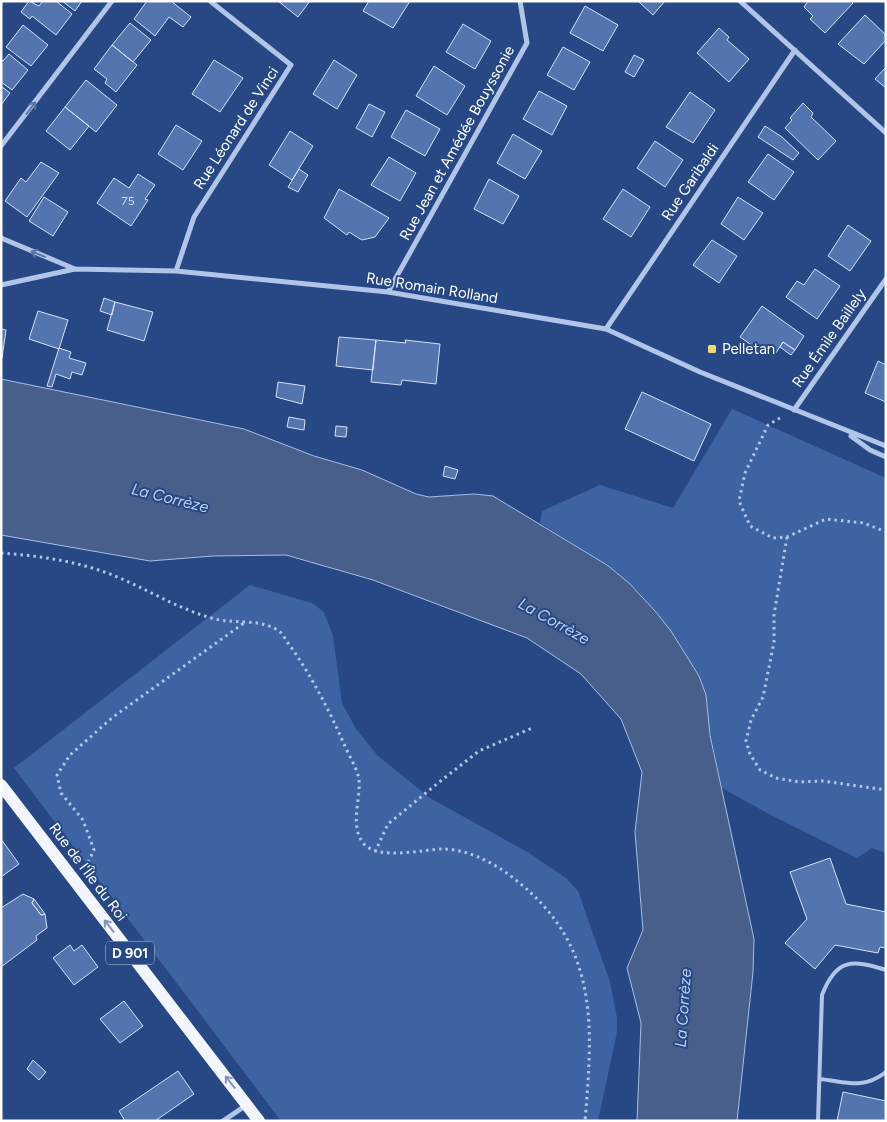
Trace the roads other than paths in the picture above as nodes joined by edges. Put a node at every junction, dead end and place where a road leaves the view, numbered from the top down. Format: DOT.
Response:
graph roads {
  1 [pos="112,1"];
  2 [pos="210,1"];
  3 [pos="520,1"];
  4 [pos="740,1"];
  5 [pos="795,50"];
  6 [pos="886,133"];
  7 [pos="1,146"];
  8 [pos="1,238"];
  9 [pos="75,269"];
  10 [pos="176,271"];
  11 [pos="886,280"];
  12 [pos="1,285"];
  13 [pos="388,292"];
  14 [pos="606,329"];
  15 [pos="794,410"];
  16 [pos="844,431"];
  17 [pos="886,446"];
  18 [pos="886,457"];
  19 [pos="1,785"];
  20 [pos="886,970"];
  21 [pos="886,1072"];
  22 [pos="820,1079"];
  23 [pos="247,1104"];
  24 [pos="223,1121"];
  25 [pos="260,1121"];
  26 [pos="818,1121"];
  7 -- 1 [label="street, one-way"];
  2 -- 10 [label="street, Rue Léonard de Vinci"];
  3 -- 13 [label="street, Rue Jean et Amédée Bouyssonie"];
  4 -- 5 [label="street"];
  5 -- 6 [label="street"];
  5 -- 14 [label="street, Rue Garibaldi"];
  9 -- 8 [label="street, Rue Romain Rolland, one-way"];
  9 -- 10 [label="street, Rue Romain Rolland"];
  9 -- 12 [label="street"];
  10 -- 13 [label="street, Rue Romain Rolland"];
  11 -- 15 [label="street, Rue Émile Baillely"];
  13 -- 14 [label="street, Rue Romain Rolland"];
  14 -- 15 [label="street, Rue Romain Rolland"];
  15 -- 16 [label="street, Rue Romain Rolland"];
  16 -- 17 [label="street, Rue Romain Rolland"];
  16 -- 18 [label="street, Rue Romain Rolland"];
  23 -- 19 [label="main road, Rue de l'Île du Roi / D 901, one-way"];
  20 -- 22 [label="lane"];
  21 -- 22 [label="lane"];
  22 -- 26 [label="lane"];
  23 -- 24 [label="street"];
  23 -- 25 [label="main road, Rue de l'Île du Roi / D 901"];
}
